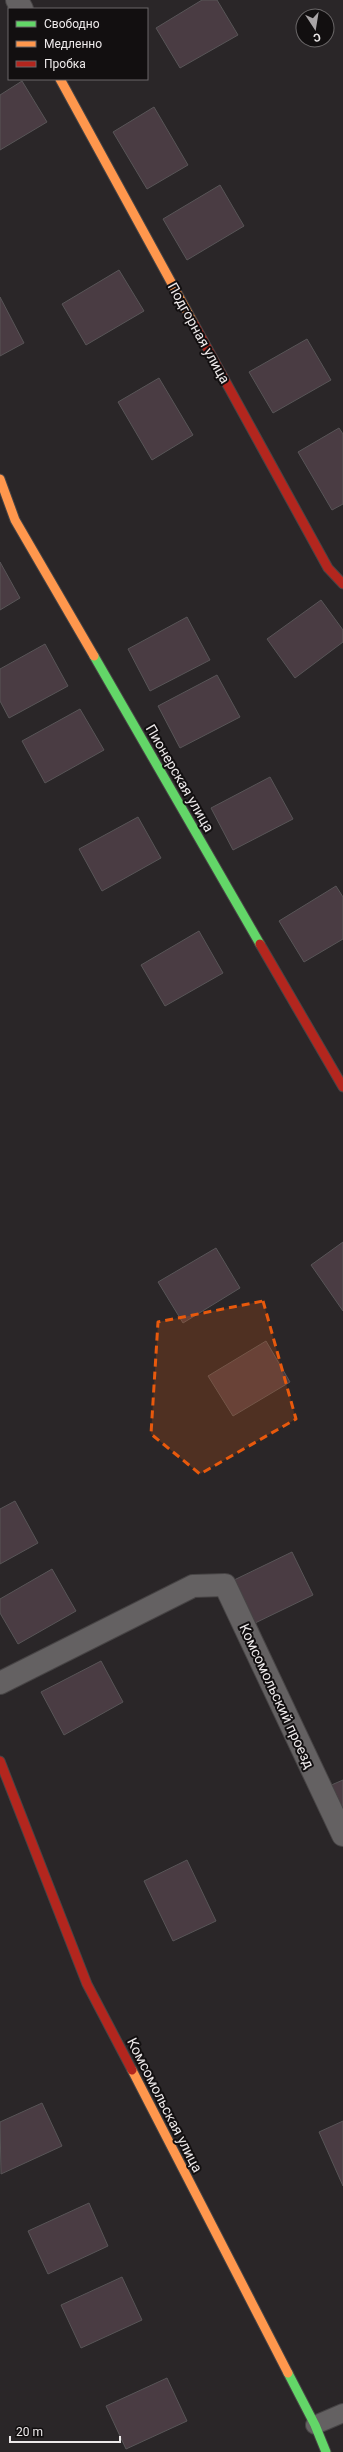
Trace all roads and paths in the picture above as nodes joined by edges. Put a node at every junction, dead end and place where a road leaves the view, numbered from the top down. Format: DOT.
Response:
graph roads {
  1 [pos="61,80"];
  2 [pos="0,479"];
  3 [pos="343,584"];
  4 [pos="343,1087"];
  5 [pos="0,1683"];
  6 [pos="0,1761"];
  7 [pos="343,1835"];
  8 [pos="343,2413"];
  9 [pos="315,2425"];
  10 [pos="326,2452"];
  1 -- 3 [label="street, Подгорная улица"];
  2 -- 4 [label="street, Пионерская улица"];
  5 -- 7 [label="street, Комсомольский проезд"];
  6 -- 9 [label="street, Комсомольская улица"];
  8 -- 9 [label="lane"];
  9 -- 10 [label="street, Комсомольская улица"];
}
